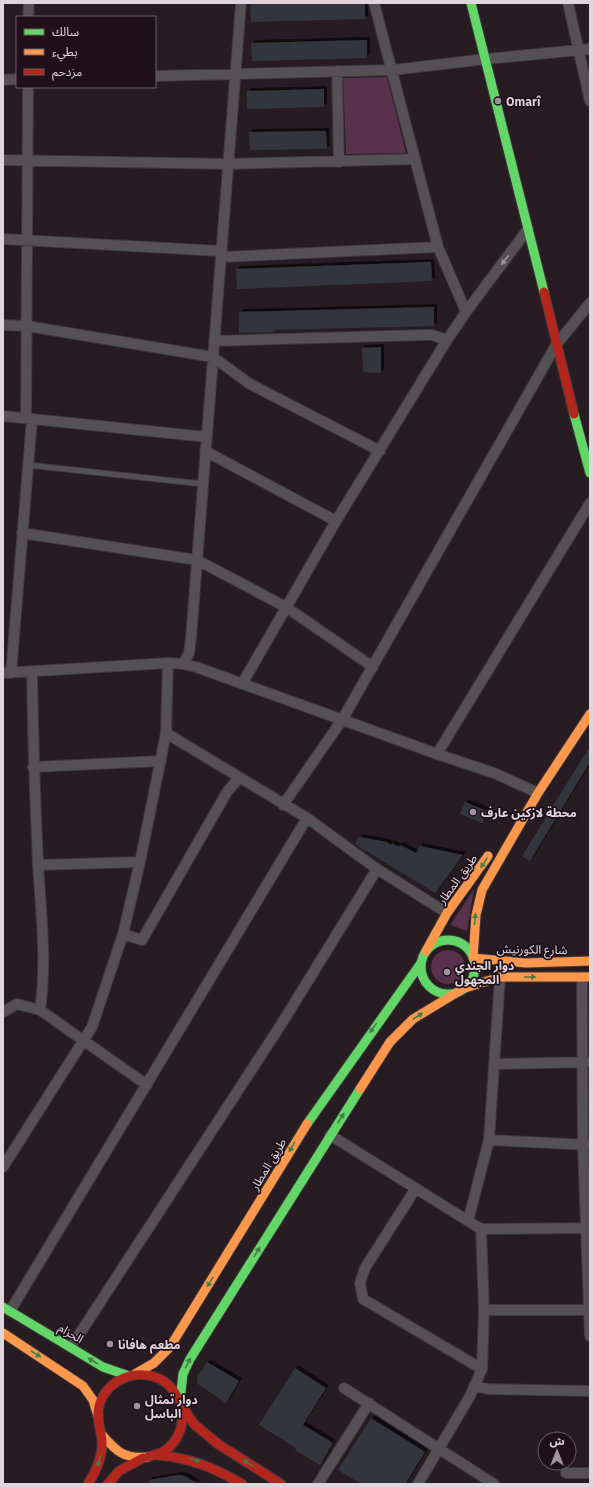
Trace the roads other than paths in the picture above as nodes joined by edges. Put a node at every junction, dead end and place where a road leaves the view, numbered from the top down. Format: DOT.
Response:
graph roads {
  1 [pos="29,3"];
  2 [pos="241,3"];
  3 [pos="374,3"];
  4 [pos="471,3"];
  5 [pos="568,3"];
  6 [pos="28,16"];
  7 [pos="590,49"];
  8 [pos="579,50"];
  9 [pos="486,59"];
  10 [pos="393,70"];
  11 [pos="337,71"];
  12 [pos="235,74"];
  13 [pos="156,76"];
  14 [pos="16,79"];
  15 [pos="3,80"];
  16 [pos="28,88"];
  17 [pos="590,101"];
  18 [pos="415,159"];
  19 [pos="3,160"];
  20 [pos="28,160"];
  21 [pos="339,162"];
  22 [pos="228,164"];
  23 [pos="528,229"];
  24 [pos="3,239"];
  25 [pos="27,240"];
  26 [pos="438,247"];
  27 [pos="221,254"];
  28 [pos="590,303"];
  29 [pos="466,312"];
  30 [pos="3,325"];
  31 [pos="27,326"];
  32 [pos="447,340"];
  33 [pos="214,341"];
  34 [pos="556,346"];
  35 [pos="213,357"];
  36 [pos="3,416"];
  37 [pos="29,419"];
  38 [pos="207,437"];
  39 [pos="206,451"];
  40 [pos="380,451"];
  41 [pos="28,465"];
  42 [pos="590,473"];
  43 [pos="203,484"];
  44 [pos="590,504"];
  45 [pos="336,521"];
  46 [pos="22,532"];
  47 [pos="197,560"];
  48 [pos="286,607"];
  49 [pos="168,663"];
  50 [pos="183,664"];
  51 [pos="373,667"];
  52 [pos="32,672"];
  53 [pos="7,673"];
  54 [pos="242,684"];
  55 [pos="589,717"];
  56 [pos="342,720"];
  57 [pos="166,733"];
  58 [pos="437,754"];
  59 [pos="161,761"];
  60 [pos="33,766"];
  61 [pos="239,778"];
  62 [pos="538,793"];
  63 [pos="283,805"];
  64 [pos="307,818"];
  65 [pos="518,826"];
  66 [pos="505,832"];
  67 [pos="492,850"];
  68 [pos="140,862"];
  69 [pos="38,865"];
  70 [pos="377,869"];
  71 [pos="447,913"];
  72 [pos="123,934"];
  73 [pos="473,958"];
  74 [pos="422,959"];
  75 [pos="590,961"];
  76 [pos="586,977"];
  77 [pos="500,978"];
  78 [pos="463,989"];
  79 [pos="40,1010"];
  80 [pos="3,1012"];
  81 [pos="83,1041"];
  82 [pos="586,1062"];
  83 [pos="495,1064"];
  84 [pos="147,1085"];
  85 [pos="330,1135"];
  86 [pos="489,1140"];
  87 [pos="587,1145"];
  88 [pos="3,1167"];
  89 [pos="416,1188"];
  90 [pos="468,1221"];
  91 [pos="589,1228"];
  92 [pos="481,1229"];
  93 [pos="6,1309"];
  94 [pos="484,1310"];
  95 [pos="589,1310"];
  96 [pos="3,1332"];
  97 [pos="590,1336"];
  98 [pos="71,1347"];
  99 [pos="482,1369"];
  100 [pos="132,1375"];
  101 [pos="474,1386"];
  102 [pos="344,1388"];
  103 [pos="590,1391"];
  104 [pos="181,1403"];
  105 [pos="369,1404"];
  106 [pos="98,1417"];
  107 [pos="102,1435"];
  108 [pos="440,1448"];
  109 [pos="157,1455"];
  110 [pos="143,1458"];
  111 [pos="566,1473"];
  112 [pos="590,1473"];
  113 [pos="88,1484"];
  114 [pos="108,1484"];
  115 [pos="242,1484"];
  116 [pos="281,1484"];
  117 [pos="318,1484"];
  118 [pos="418,1484"];
  119 [pos="494,1484"];
  1 -- 6 [label="street"];
  2 -- 12 [label="street"];
  3 -- 10 [label="street"];
  4 -- 9 [label="main road"];
  5 -- 8 [label="street"];
  7 -- 8 [label="street"];
  8 -- 9 [label="street"];
  8 -- 17 [label="street"];
  9 -- 10 [label="street"];
  9 -- 23 [label="main road"];
  10 -- 11 [label="street"];
  10 -- 18 [label="street"];
  11 -- 12 [label="street"];
  11 -- 21 [label="street"];
  12 -- 13 [label="street"];
  12 -- 22 [label="street"];
  14 -- 15 [label="street"];
  16 -- 20 [label="street"];
  18 -- 21 [label="street"];
  18 -- 26 [label="street"];
  19 -- 20 [label="street"];
  20 -- 22 [label="street"];
  20 -- 25 [label="street"];
  21 -- 22 [label="street"];
  22 -- 27 [label="street"];
  23 -- 29 [label="street, one-way"];
  23 -- 34 [label="main road"];
  24 -- 25 [label="street"];
  25 -- 27 [label="street"];
  25 -- 31 [label="street"];
  26 -- 27 [label="street"];
  26 -- 29 [label="street"];
  27 -- 33 [label="street"];
  28 -- 34 [label="street"];
  29 -- 32 [label="street"];
  30 -- 31 [label="street"];
  31 -- 35 [label="street"];
  31 -- 37 [label="street"];
  32 -- 33 [label="street"];
  32 -- 40 [label="street"];
  33 -- 35 [label="street"];
  34 -- 42 [label="main road"];
  34 -- 51 [label="street"];
  35 -- 38 [label="street"];
  35 -- 40 [label="street"];
  36 -- 37 [label="street"];
  37 -- 38 [label="street"];
  37 -- 41 [label="street"];
  38 -- 39 [label="street"];
  39 -- 43 [label="street"];
  39 -- 45 [label="street"];
  40 -- 45 [label="street"];
  41 -- 43 [label="lane"];
  41 -- 46 [label="street"];
  43 -- 47 [label="street"];
  44 -- 58 [label="street"];
  45 -- 48 [label="street"];
  46 -- 47 [label="street"];
  46 -- 53 [label="street"];
  47 -- 48 [label="street"];
  47 -- 50 [label="street"];
  48 -- 51 [label="street"];
  48 -- 54 [label="street"];
  49 -- 50 [label="street"];
  49 -- 52 [label="street"];
  49 -- 57 [label="street"];
  50 -- 54 [label="street"];
  51 -- 56 [label="street"];
  52 -- 53 [label="street"];
  52 -- 60 [label="street"];
  54 -- 56 [label="street"];
  55 -- 62 [label="main road, طريق المطار"];
  56 -- 58 [label="street"];
  56 -- 63 [label="street"];
  57 -- 59 [label="street"];
  57 -- 61 [label="street"];
  58 -- 62 [label="street"];
  59 -- 60 [label="street"];
  59 -- 68 [label="street"];
  60 -- 69 [label="street"];
  61 -- 63 [label="street"];
  61 -- 72 [label="street"];
  62 -- 65 [label="main road, طريق المطار"];
  63 -- 64 [label="street"];
  64 -- 70 [label="street"];
  64 -- 84 [label="street"];
  65 -- 66 [label="main road"];
  73 -- 65 [label="main road, طريق المطار, one-way"];
  67 -- 71 [label="main road, طريق المطار, one-way"];
  68 -- 69 [label="street"];
  68 -- 72 [label="street"];
  69 -- 79 [label="street"];
  70 -- 71 [label="street"];
  70 -- 98 [label="street"];
  71 -- 74 [label="main road, طريق المطار"];
  72 -- 81 [label="street"];
  73 -- 74 [label="main road"];
  73 -- 75 [label="main road, شارع الكورنيش"];
  73 -- 78 [label="main road"];
  74 -- 78 [label="main road"];
  74 -- 100 [label="main road, طريق المطار, one-way"];
  77 -- 76 [label="main road, one-way"];
  76 -- 82 [label="street"];
  77 -- 78 [label="main road"];
  77 -- 83 [label="street"];
  85 -- 78 [label="main road, one-way"];
  79 -- 80 [label="street"];
  79 -- 81 [label="street"];
  81 -- 84 [label="street"];
  81 -- 88 [label="street"];
  82 -- 83 [label="street"];
  82 -- 87 [label="street"];
  83 -- 86 [label="street"];
  84 -- 93 [label="street"];
  85 -- 89 [label="street"];
  104 -- 85 [label="main road, one-way"];
  86 -- 87 [label="street"];
  86 -- 90 [label="street"];
  87 -- 91 [label="street"];
  89 -- 90 [label="street"];
  89 -- 99 [label="street"];
  90 -- 92 [label="street"];
  91 -- 92 [label="street"];
  91 -- 95 [label="street"];
  92 -- 94 [label="street"];
  93 -- 98 [label="main road, الحزام"];
  94 -- 95 [label="street"];
  94 -- 99 [label="street"];
  95 -- 97 [label="street"];
  96 -- 106 [label="main road, one-way"];
  100 -- 98 [label="main road, الحزام, one-way"];
  99 -- 101 [label="street"];
  100 -- 104 [label="main road"];
  100 -- 106 [label="main road"];
  101 -- 103 [label="street"];
  101 -- 108 [label="street"];
  102 -- 105 [label="street"];
  104 -- 109 [label="main road"];
  116 -- 104 [label="main road, one-way"];
  105 -- 108 [label="street"];
  105 -- 117 [label="street"];
  106 -- 107 [label="main road"];
  107 -- 110 [label="main road"];
  107 -- 113 [label="main road, one-way"];
  108 -- 118 [label="street"];
  108 -- 119 [label="street"];
  109 -- 110 [label="main road"];
  109 -- 115 [label="main road, one-way"];
  110 -- 114 [label="main road"];
  111 -- 112 [label="street"];
}
